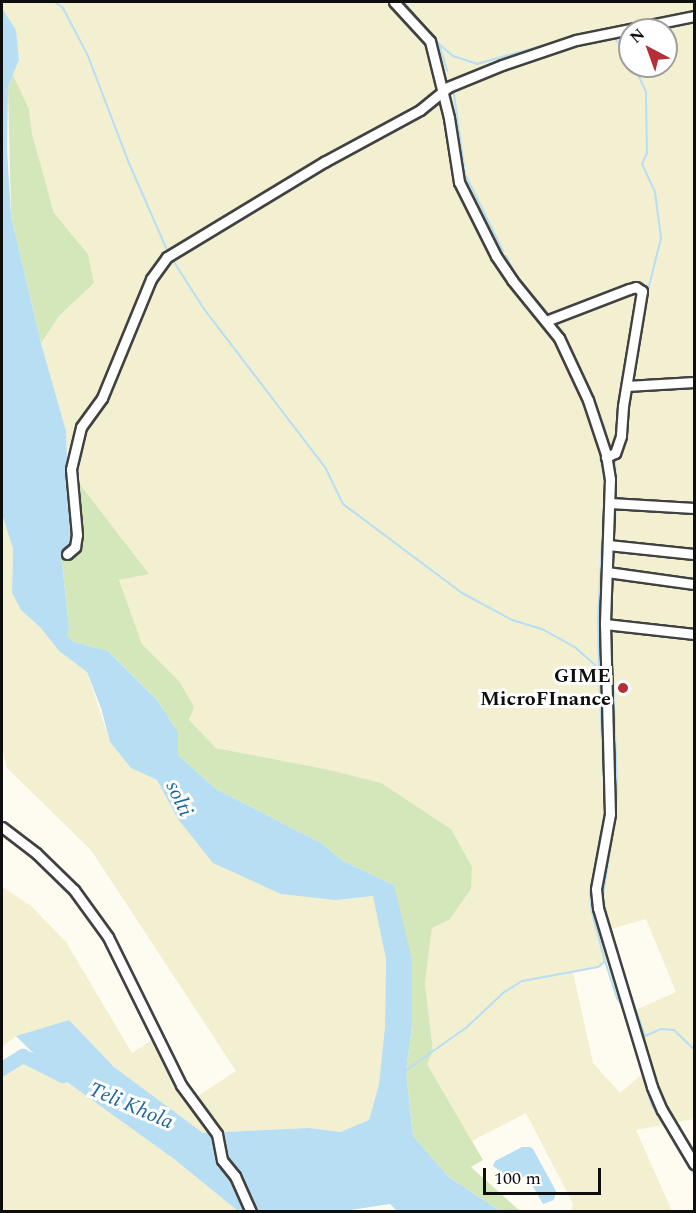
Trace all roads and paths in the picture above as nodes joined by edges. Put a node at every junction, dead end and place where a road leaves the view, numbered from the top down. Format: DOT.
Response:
graph roads {
  1 [pos="394,2"];
  2 [pos="694,16"];
  3 [pos="443,91"];
  4 [pos="546,321"];
  5 [pos="694,382"];
  6 [pos="627,386"];
  7 [pos="606,457"];
  8 [pos="610,503"];
  9 [pos="694,508"];
  10 [pos="608,545"];
  11 [pos="67,554"];
  12 [pos="694,554"];
  13 [pos="607,572"];
  14 [pos="694,585"];
  15 [pos="605,624"];
  16 [pos="694,634"];
  17 [pos="2,827"];
  18 [pos="694,1164"];
  19 [pos="251,1212"];
  1 -- 3 [label="street"];
  2 -- 3 [label="street"];
  3 -- 4 [label="street"];
  3 -- 11 [label="street"];
  4 -- 6 [label="street"];
  4 -- 7 [label="street"];
  5 -- 6 [label="street"];
  6 -- 7 [label="street"];
  7 -- 8 [label="street"];
  8 -- 9 [label="street"];
  8 -- 10 [label="street"];
  10 -- 12 [label="street"];
  10 -- 13 [label="street"];
  13 -- 14 [label="street"];
  13 -- 15 [label="street"];
  15 -- 16 [label="street"];
  15 -- 18 [label="street"];
  17 -- 19 [label="street"];
}
